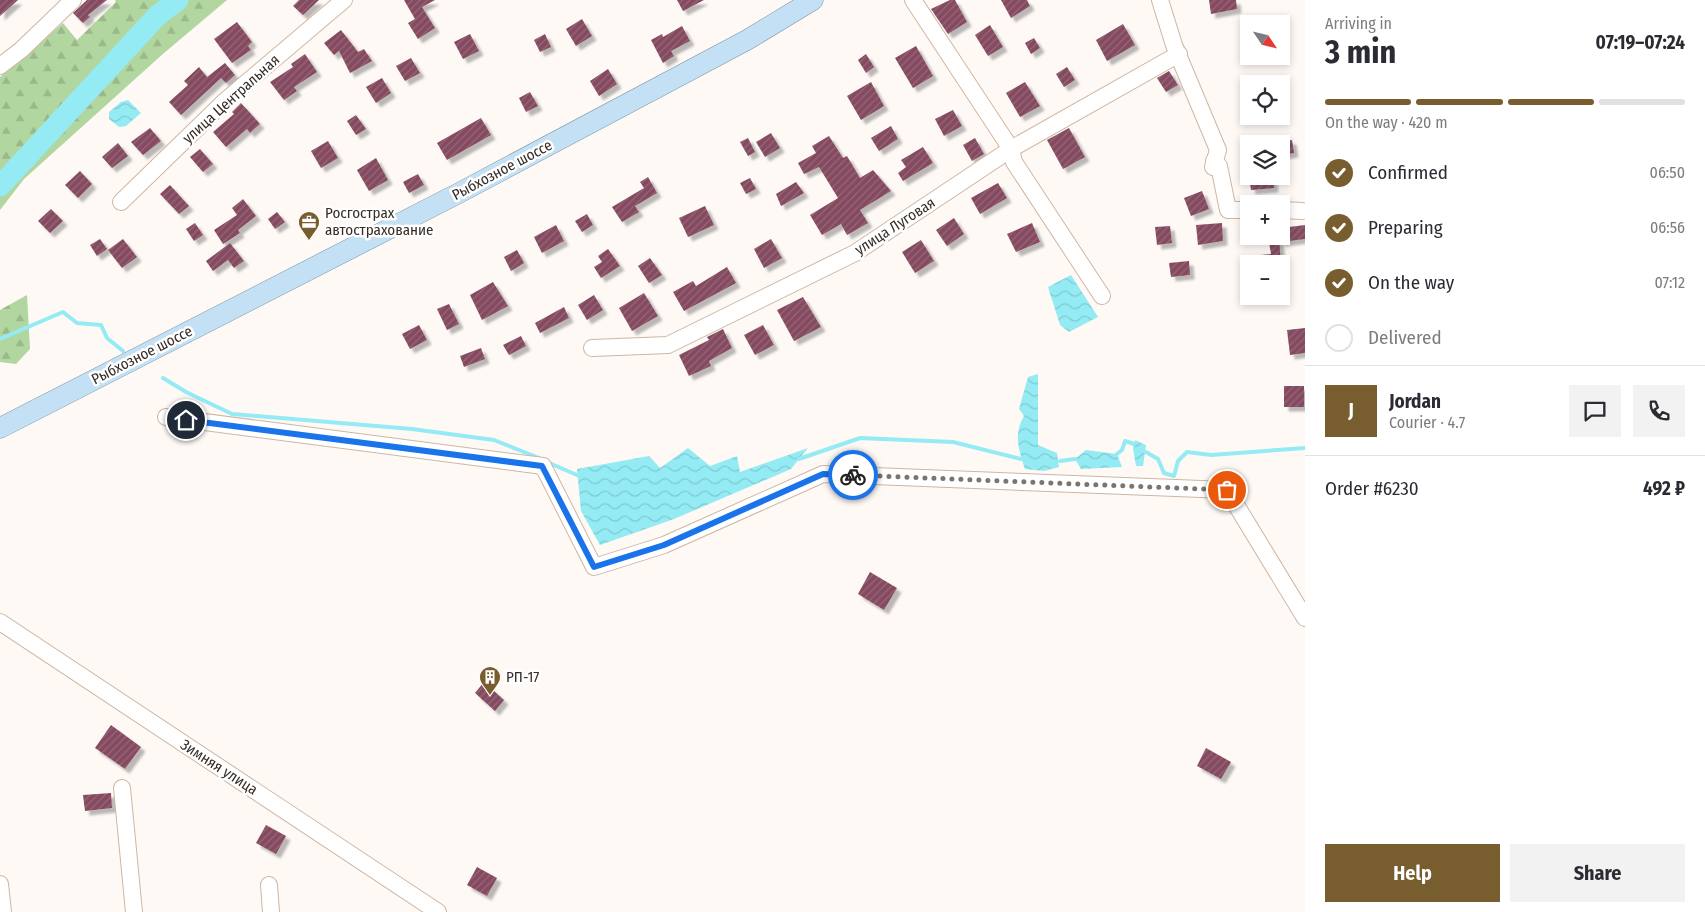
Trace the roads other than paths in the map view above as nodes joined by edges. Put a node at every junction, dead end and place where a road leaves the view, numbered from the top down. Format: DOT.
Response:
graph roads {
  1 [pos="73,0"];
  2 [pos="344,0"];
  3 [pos="813,0"];
  4 [pos="913,0"];
  5 [pos="1160,0"];
  6 [pos="1178,54"];
  7 [pos="0,66"];
  8 [pos="1011,149"];
  9 [pos="121,202"];
  10 [pos="1240,210"];
  11 [pos="1290,210"];
  12 [pos="1302,210"];
  13 [pos="1102,296"];
  14 [pos="592,348"];
  15 [pos="166,417"];
  16 [pos="0,428"];
  17 [pos="1305,618"];
  18 [pos="0,622"];
  19 [pos="122,788"];
  20 [pos="0,884"];
  21 [pos="268,885"];
  22 [pos="3,912"];
  23 [pos="134,912"];
  24 [pos="271,912"];
  25 [pos="438,912"];
  1 -- 7 [label="street"];
  2 -- 9 [label="street, улица Центральная"];
  3 -- 16 [label="main road, Рыбхозное шоссе"];
  4 -- 8 [label="street"];
  5 -- 6 [label="street"];
  6 -- 8 [label="street, улица Луговая"];
  6 -- 10 [label="street"];
  8 -- 13 [label="street"];
  8 -- 14 [label="street, улица Луговая"];
  11 -- 12 [label="street"];
  15 -- 17 [label="street"];
  18 -- 25 [label="street, Зимняя улица"];
  19 -- 23 [label="street"];
  20 -- 22 [label="street"];
  21 -- 24 [label="street"];
}
